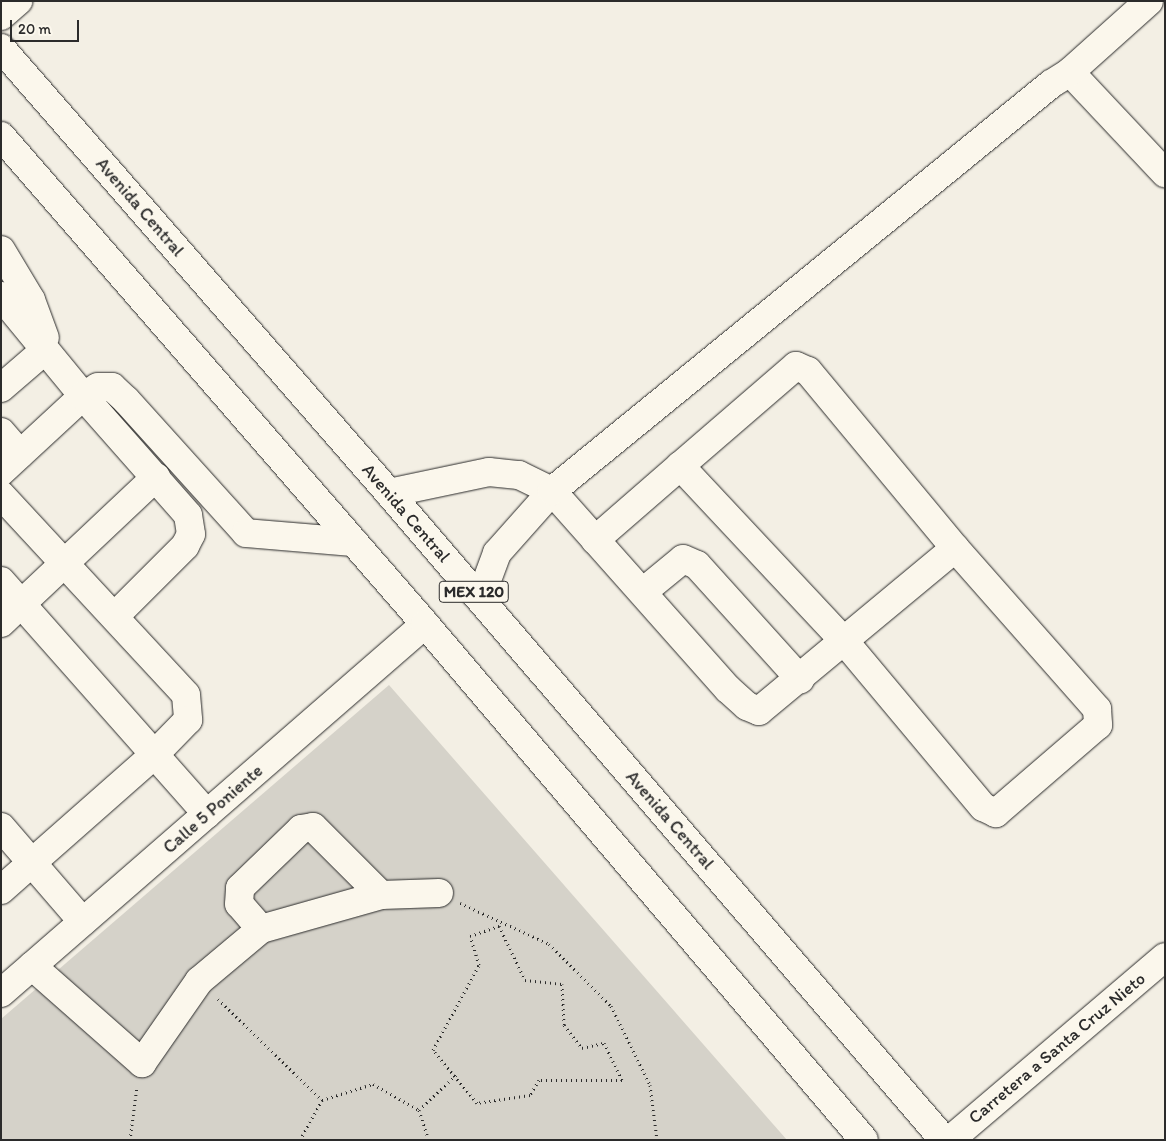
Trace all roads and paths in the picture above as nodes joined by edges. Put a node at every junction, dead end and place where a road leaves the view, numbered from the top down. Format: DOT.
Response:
graph roads {
  1 [pos="18,1"];
  2 [pos="1149,1"];
  3 [pos="1,16"];
  4 [pos="1,48"];
  5 [pos="1070,72"];
  6 [pos="3,145"];
  7 [pos="1165,173"];
  8 [pos="1,250"];
  9 [pos="1,296"];
  10 [pos="45,350"];
  11 [pos="1,388"];
  12 [pos="83,396"];
  13 [pos="1,432"];
  14 [pos="11,463"];
  15 [pos="680,466"];
  16 [pos="156,477"];
  17 [pos="552,491"];
  18 [pos="389,493"];
  19 [pos="1,495"];
  20 [pos="596,540"];
  21 [pos="354,542"];
  22 [pos="956,548"];
  23 [pos="65,563"];
  24 [pos="1,581"];
  25 [pos="644,591"];
  26 [pos="480,599"];
  27 [pos="22,605"];
  28 [pos="115,616"];
  29 [pos="1,623"];
  30 [pos="425,624"];
  31 [pos="844,641"];
  32 [pos="800,679"];
  33 [pos="154,755"];
  34 [pos="207,814"];
  35 [pos="1,827"];
  36 [pos="32,862"];
  37 [pos="1,890"];
  38 [pos="439,893"];
  39 [pos="381,895"];
  40 [pos="83,922"];
  41 [pos="261,929"];
  42 [pos="1165,956"];
  43 [pos="32,966"];
  44 [pos="199,981"];
  45 [pos="1,993"];
  46 [pos="142,1063"];
  47 [pos="456,1075"];
  48 [pos="322,1100"];
  49 [pos="419,1110"];
  50 [pos="130,1140"];
  51 [pos="300,1140"];
  52 [pos="429,1140"];
  53 [pos="657,1140"];
  54 [pos="864,1140"];
  55 [pos="944,1140"];
  56 [pos="950,1140"];
  1 -- 3 [label="main road"];
  2 -- 5 [label="main road"];
  4 -- 18 [label="main road, Avenida Central / MEX 120"];
  5 -- 7 [label="main road"];
  5 -- 17 [label="main road"];
  6 -- 21 [label="main road, MEX 120"];
  8 -- 10 [label="main road"];
  9 -- 10 [label="main road"];
  10 -- 11 [label="main road"];
  10 -- 12 [label="main road"];
  12 -- 14 [label="main road"];
  12 -- 16 [label="main road"];
  12 -- 21 [label="main road"];
  13 -- 14 [label="main road"];
  15 -- 20 [label="main road"];
  15 -- 22 [label="main road"];
  15 -- 31 [label="main road"];
  16 -- 23 [label="main road"];
  16 -- 28 [label="main road"];
  17 -- 18 [label="main road"];
  17 -- 20 [label="main road"];
  17 -- 26 [label="main road"];
  18 -- 26 [label="main road, Avenida Central / MEX 120"];
  19 -- 23 [label="main road"];
  20 -- 25 [label="main road"];
  21 -- 30 [label="main road, MEX 120"];
  22 -- 31 [label="main road"];
  22 -- 31 [label="main road"];
  23 -- 27 [label="main road"];
  23 -- 28 [label="main road"];
  24 -- 27 [label="main road"];
  25 -- 32 [label="main road"];
  25 -- 32 [label="main road"];
  26 -- 55 [label="main road, Avenida Central / MEX 120"];
  27 -- 29 [label="main road"];
  27 -- 33 [label="main road"];
  28 -- 33 [label="main road"];
  30 -- 34 [label="main road, Calle 5 Poniente"];
  30 -- 54 [label="main road, MEX 120"];
  31 -- 32 [label="main road"];
  33 -- 34 [label="main road"];
  33 -- 36 [label="main road"];
  34 -- 40 [label="main road, Calle 5 Poniente"];
  35 -- 36 [label="main road"];
  36 -- 37 [label="main road"];
  36 -- 40 [label="main road"];
  38 -- 39 [label="main road"];
  38 -- 53 [label="path"];
  39 -- 41 [label="main road"];
  39 -- 41 [label="main road"];
  40 -- 43 [label="main road, Calle 5 Poniente"];
  41 -- 44 [label="main road"];
  42 -- 56 [label="main road, Carretera a Santa Cruz Nieto"];
  43 -- 45 [label="main road, Calle 5 Poniente"];
  43 -- 46 [label="main road"];
  44 -- 46 [label="main road"];
  44 -- 48 [label="path"];
  46 -- 50 [label="path"];
  47 -- 47 [label="path"];
  47 -- 49 [label="path"];
  48 -- 49 [label="path"];
  48 -- 51 [label="path"];
  49 -- 52 [label="path"];
}
